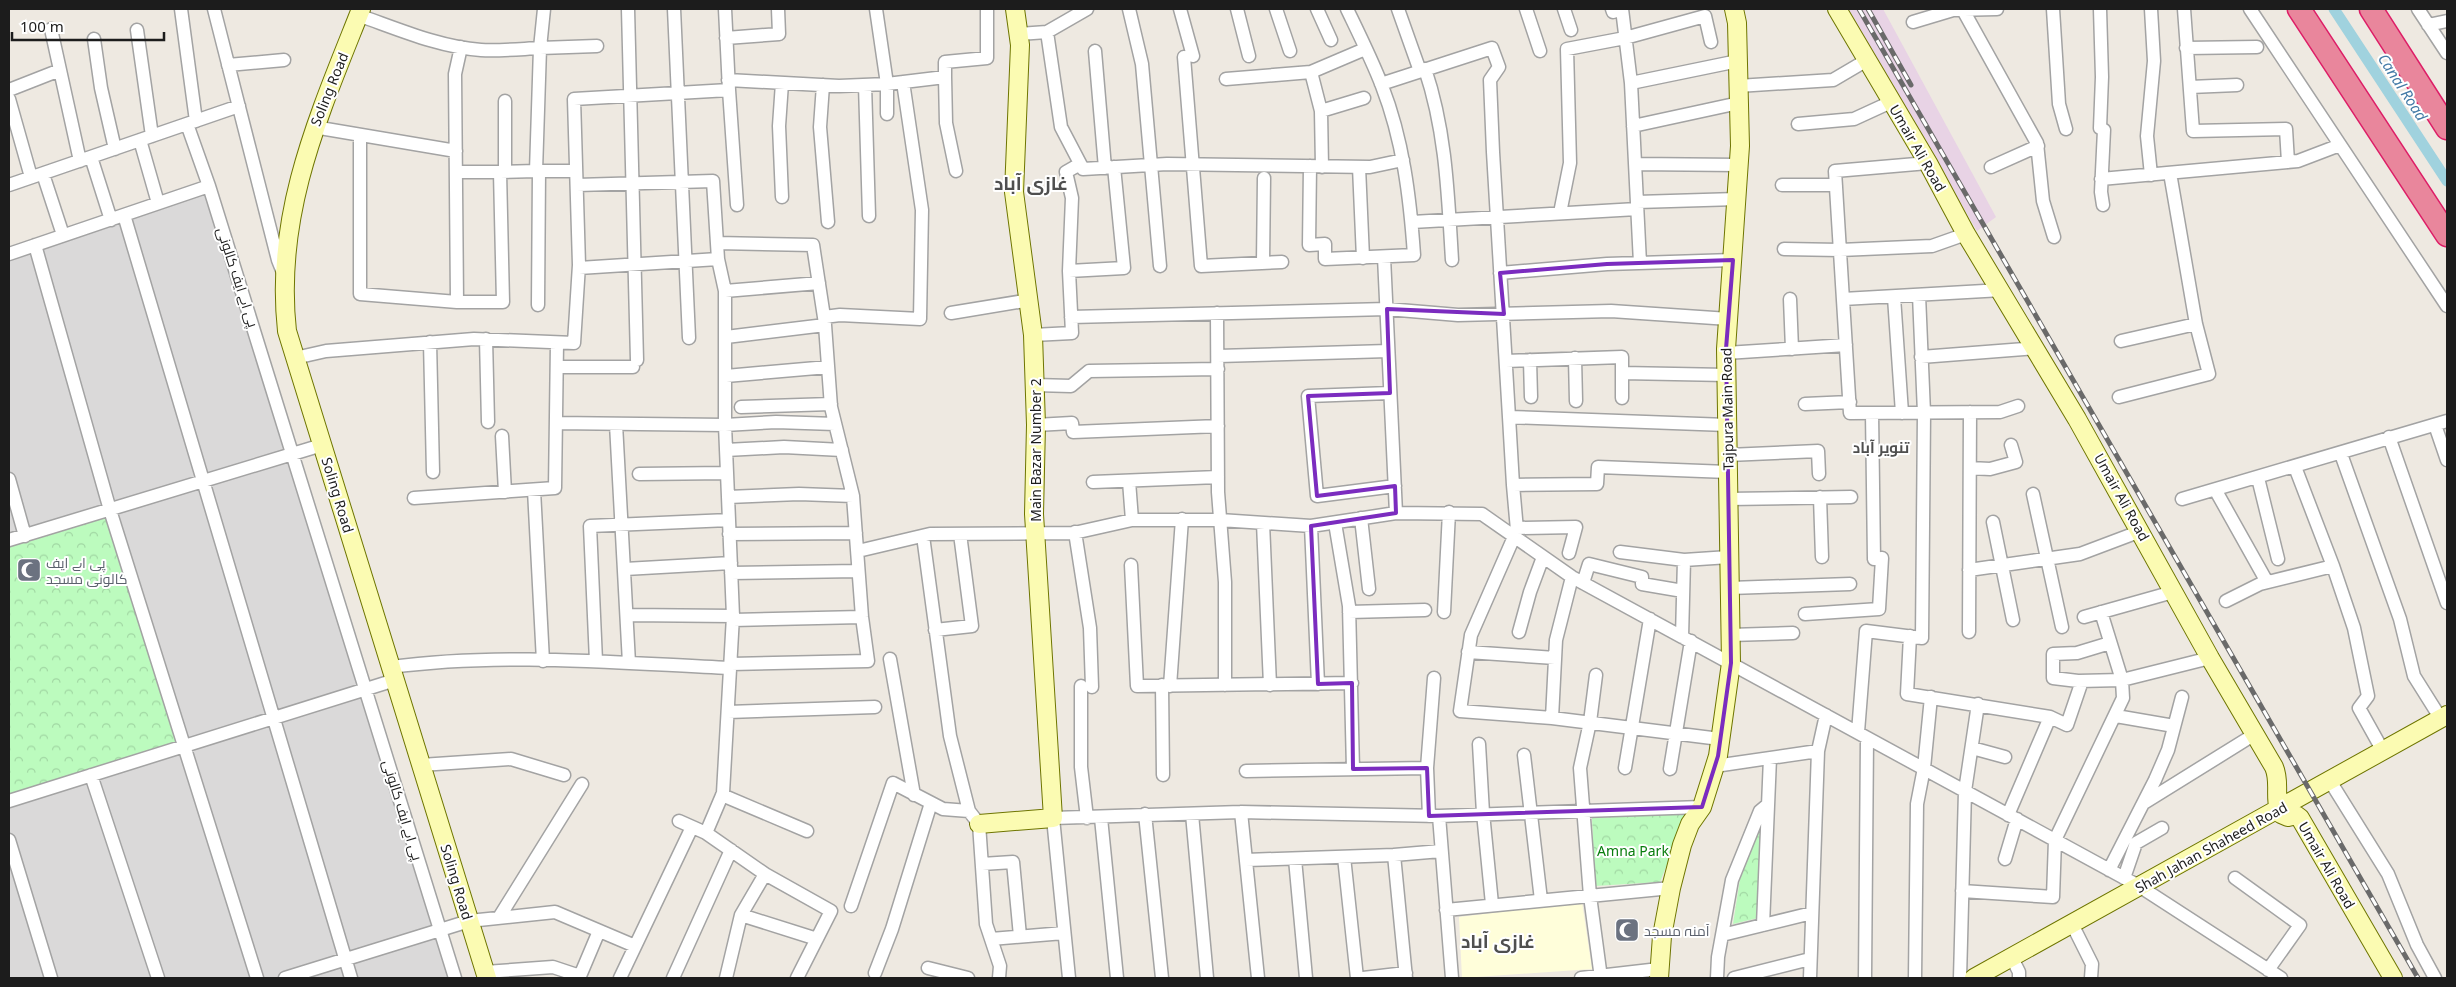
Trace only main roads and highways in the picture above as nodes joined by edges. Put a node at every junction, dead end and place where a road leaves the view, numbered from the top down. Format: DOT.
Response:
graph roads {
  1 [pos="2299,9"];
  2 [pos="2371,9"];
  3 [pos="2447,128"];
  4 [pos="2447,235"];
  1 -- 4 [label="highway"];
  2 -- 3 [label="highway"];
}
